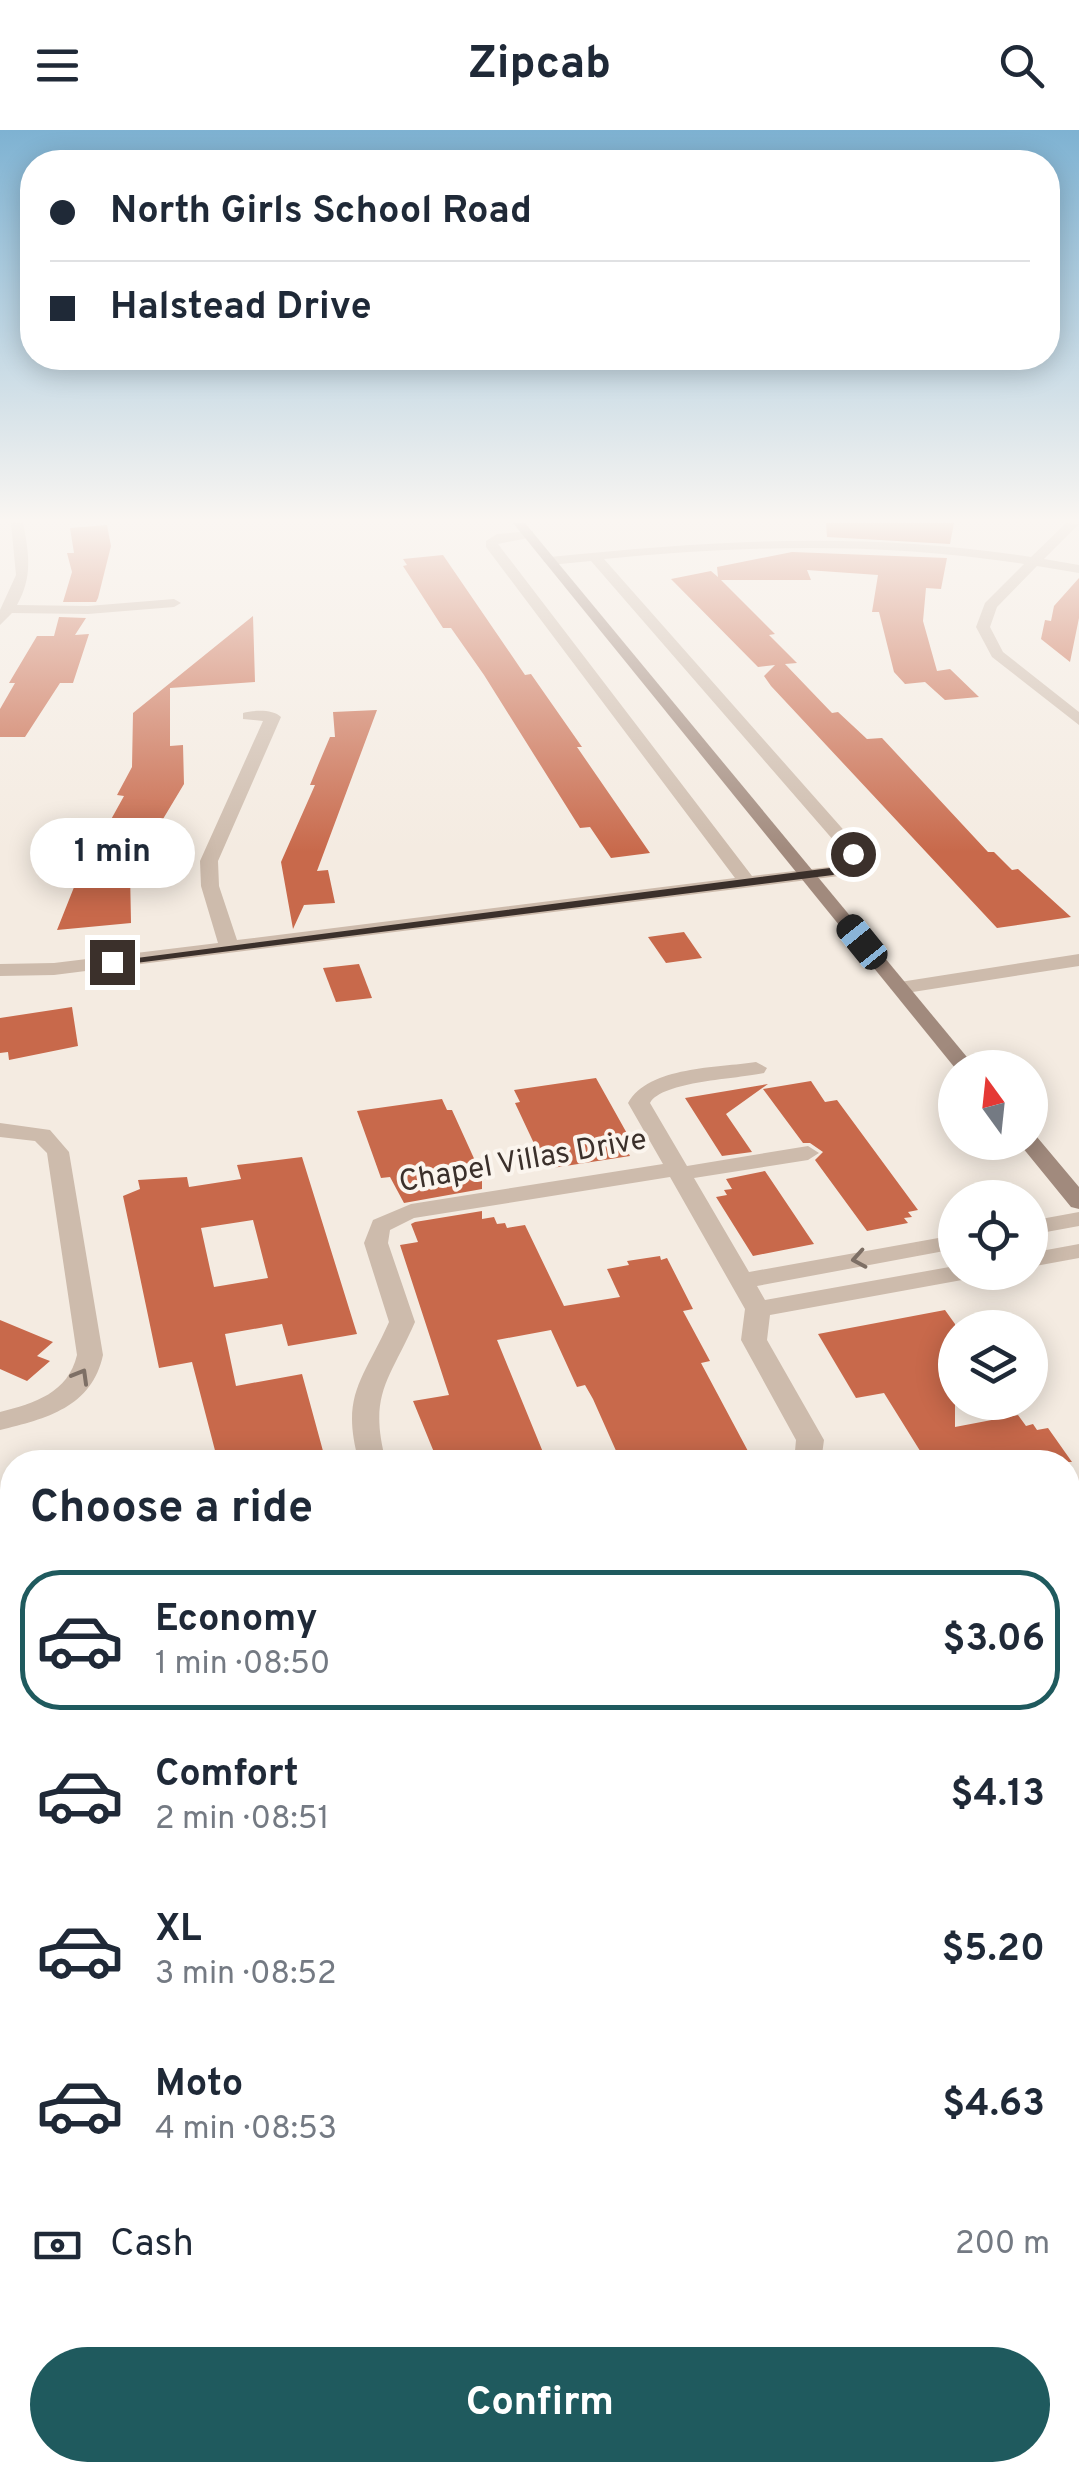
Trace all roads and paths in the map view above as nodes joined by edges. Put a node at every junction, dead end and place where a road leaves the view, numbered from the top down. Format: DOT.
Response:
graph roads {
  1 [pos="558,633"];
  2 [pos="608,633"];
  3 [pos="661,633"];
  4 [pos="985,633"];
  5 [pos="249,716"];
  6 [pos="1079,720"];
  7 [pos="806,875"];
  8 [pos="747,882"];
  9 [pos="229,946"];
  10 [pos="1079,960"];
  11 [pos="0,970"];
  12 [pos="900,988"];
  13 [pos="951,1050"];
  14 [pos="756,1068"];
  15 [pos="0,1130"];
  16 [pos="808,1153"];
  17 [pos="1044,1160"];
  18 [pos="678,1171"];
  19 [pos="1079,1202"];
  20 [pos="1079,1219"];
  21 [pos="1048,1225"];
  22 [pos="938,1245"];
  23 [pos="1079,1252"];
  24 [pos="1048,1257"];
  25 [pos="938,1276"];
  26 [pos="742,1281"];
  27 [pos="758,1309"];
  28 [pos="0,1422"];
  29 [pos="370,1450"];
  30 [pos="809,1450"];
  1 -- 8 [label="street"];
  2 -- 7 [label="main road"];
  3 -- 7 [label="street"];
  4 -- 6 [label="street"];
  5 -- 9 [label="street"];
  7 -- 8 [label="street"];
  7 -- 12 [label="main road"];
  8 -- 9 [label="street"];
  9 -- 11 [label="street"];
  10 -- 12 [label="street"];
  12 -- 13 [label="main road"];
  14 -- 18 [label="street, Chapel Villas Drive"];
  28 -- 15 [label="street, one-way"];
  16 -- 18 [label="street, Chapel Villas Drive"];
  17 -- 19 [label="main road"];
  18 -- 26 [label="street, Chapel Villas Drive"];
  18 -- 29 [label="street, Chapel Villas Drive"];
  20 -- 21 [label="street"];
  22 -- 26 [label="street, one-way"];
  23 -- 24 [label="street"];
  25 -- 27 [label="street"];
  26 -- 27 [label="street, Chapel Villas Drive"];
  27 -- 30 [label="street"];
}
